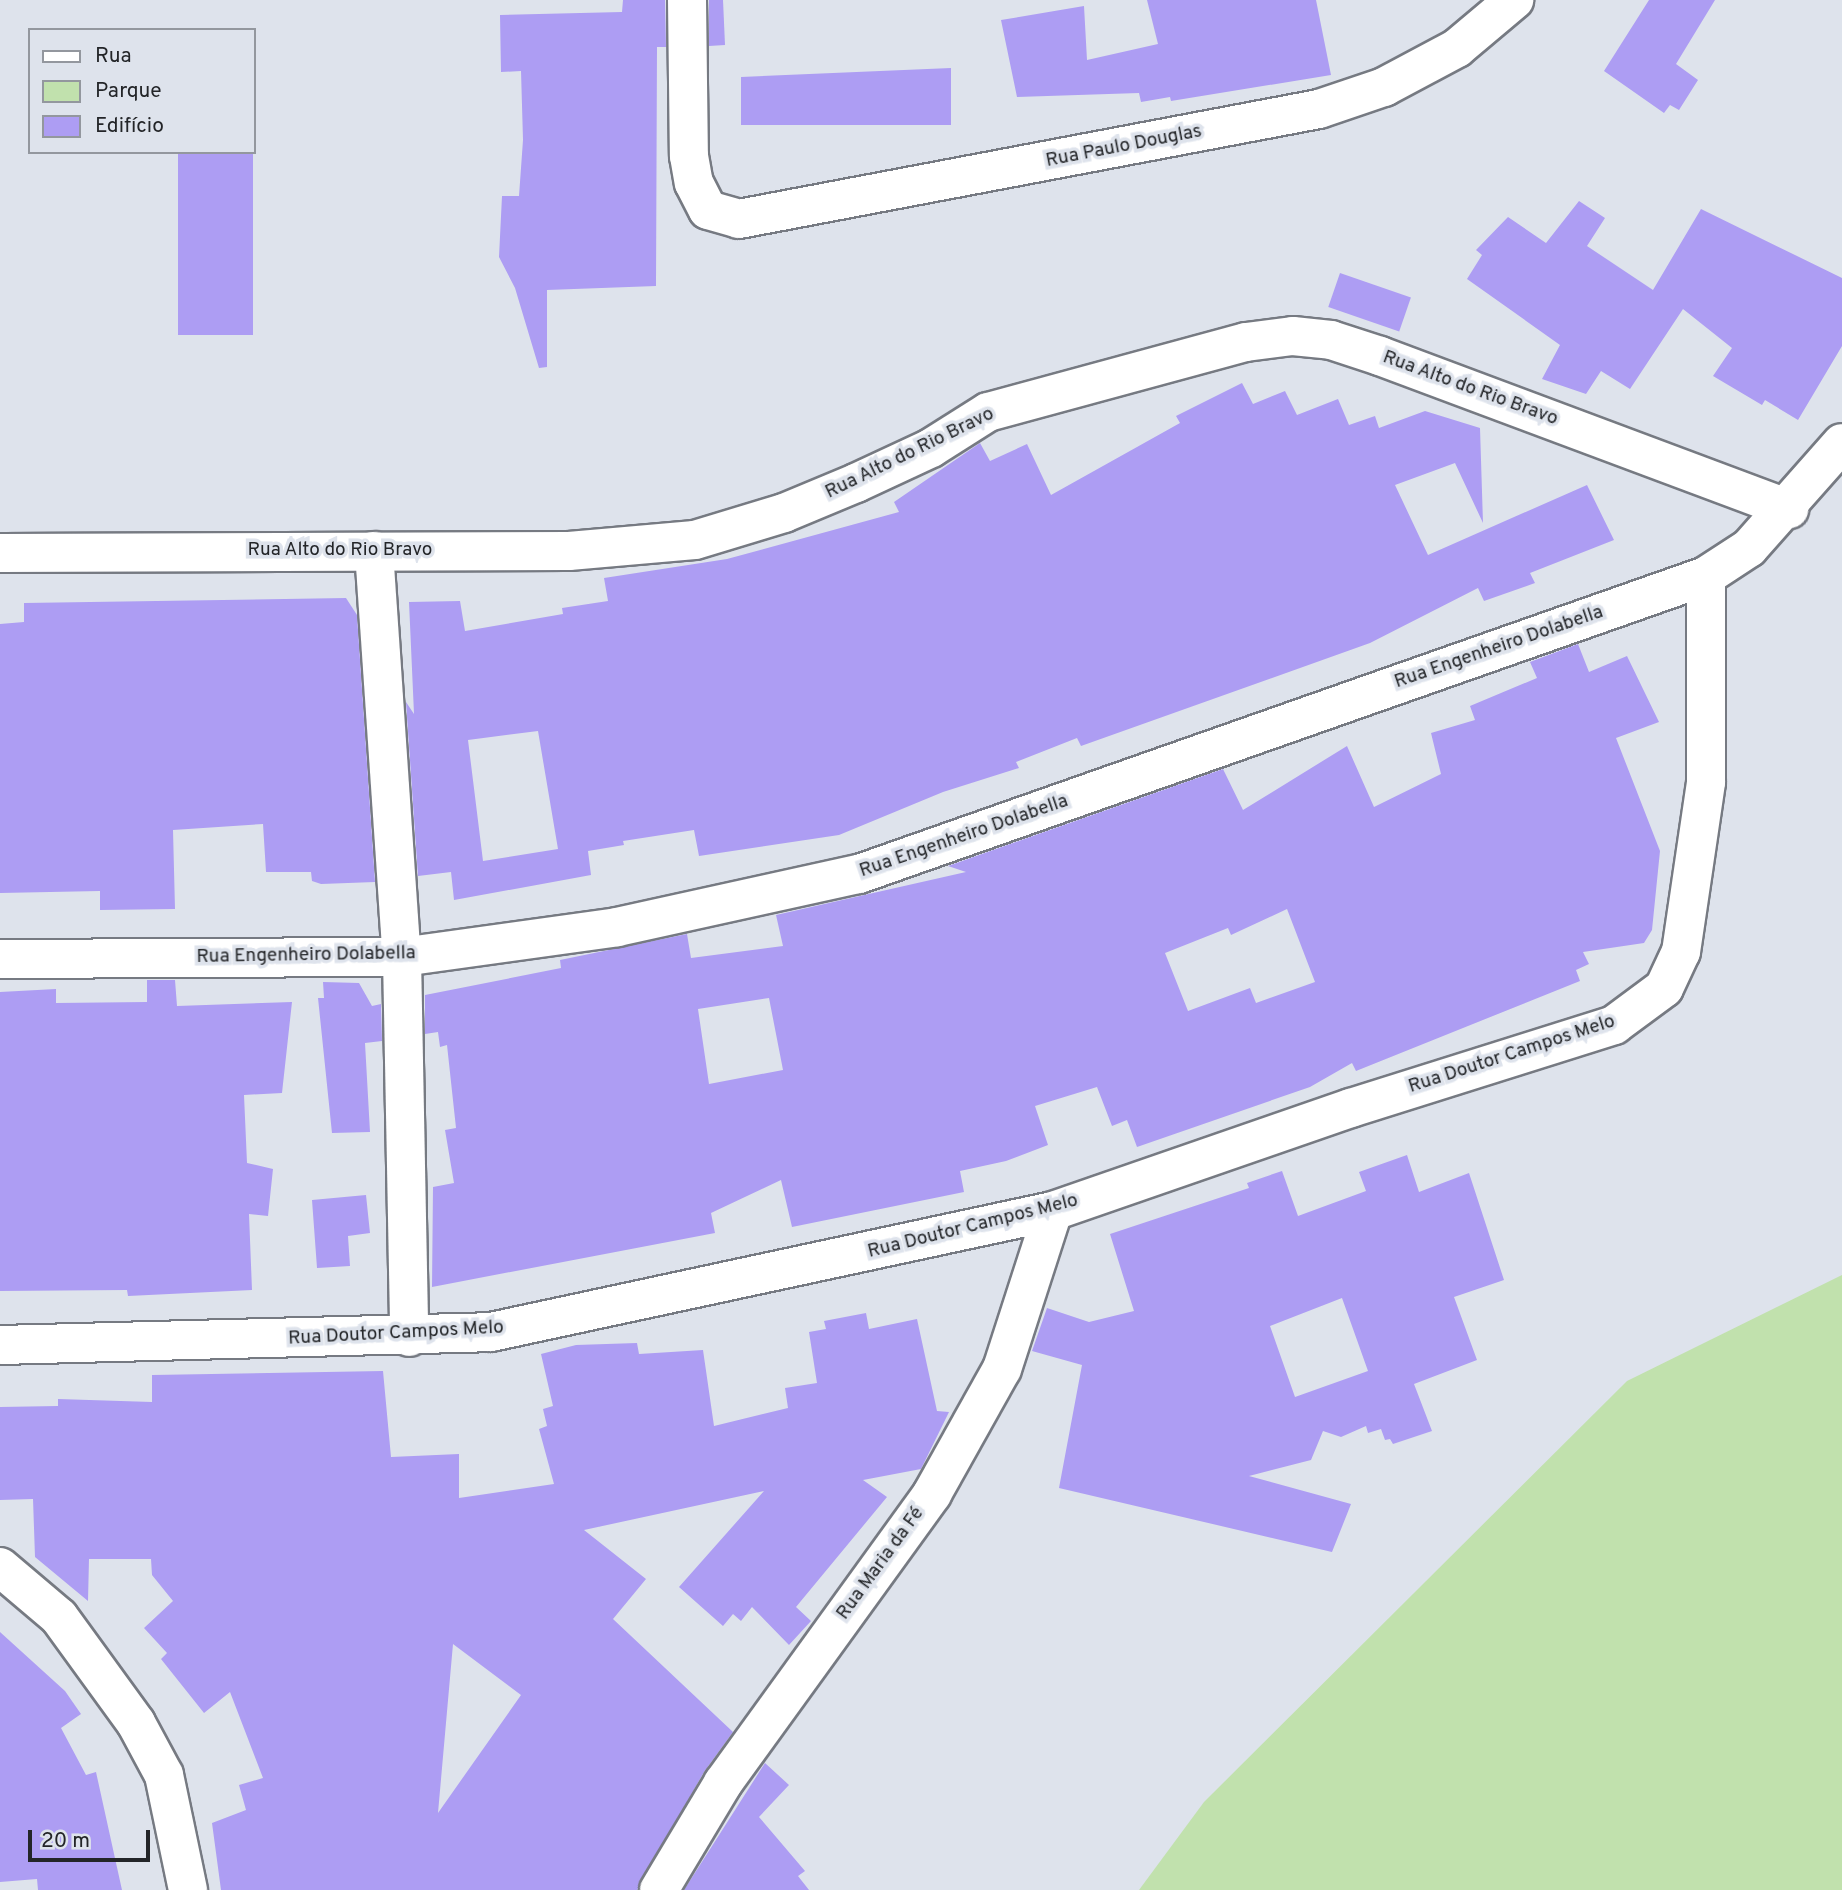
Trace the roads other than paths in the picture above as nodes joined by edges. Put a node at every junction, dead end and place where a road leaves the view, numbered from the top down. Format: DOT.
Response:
graph roads {
  1 [pos="687,0"];
  2 [pos="1514,0"];
  3 [pos="1842,443"];
  4 [pos="1788,509"];
  5 [pos="374,551"];
  6 [pos="0,553"];
  7 [pos="1706,576"];
  8 [pos="402,957"];
  9 [pos="0,959"];
  10 [pos="1053,1211"];
  11 [pos="409,1336"];
  12 [pos="0,1345"];
  13 [pos="0,1567"];
  14 [pos="188,1890"];
  15 [pos="659,1890"];
  1 -- 2 [label="street, Rua Paulo Douglas"];
  3 -- 4 [label="street, Rua Engenheiro Dolabella"];
  4 -- 5 [label="street, Rua Alto do Rio Bravo"];
  4 -- 7 [label="street, Rua Engenheiro Dolabella"];
  5 -- 6 [label="street, Rua Alto do Rio Bravo"];
  5 -- 8 [label="street"];
  7 -- 8 [label="street, Rua Engenheiro Dolabella"];
  7 -- 10 [label="street, Rua Doutor Campos Melo"];
  8 -- 9 [label="street, Rua Engenheiro Dolabella"];
  8 -- 11 [label="street"];
  10 -- 11 [label="street, Rua Doutor Campos Melo"];
  10 -- 15 [label="street, Rua Maria da Fé"];
  11 -- 12 [label="street, Rua Doutor Campos Melo"];
  13 -- 14 [label="street"];
}
